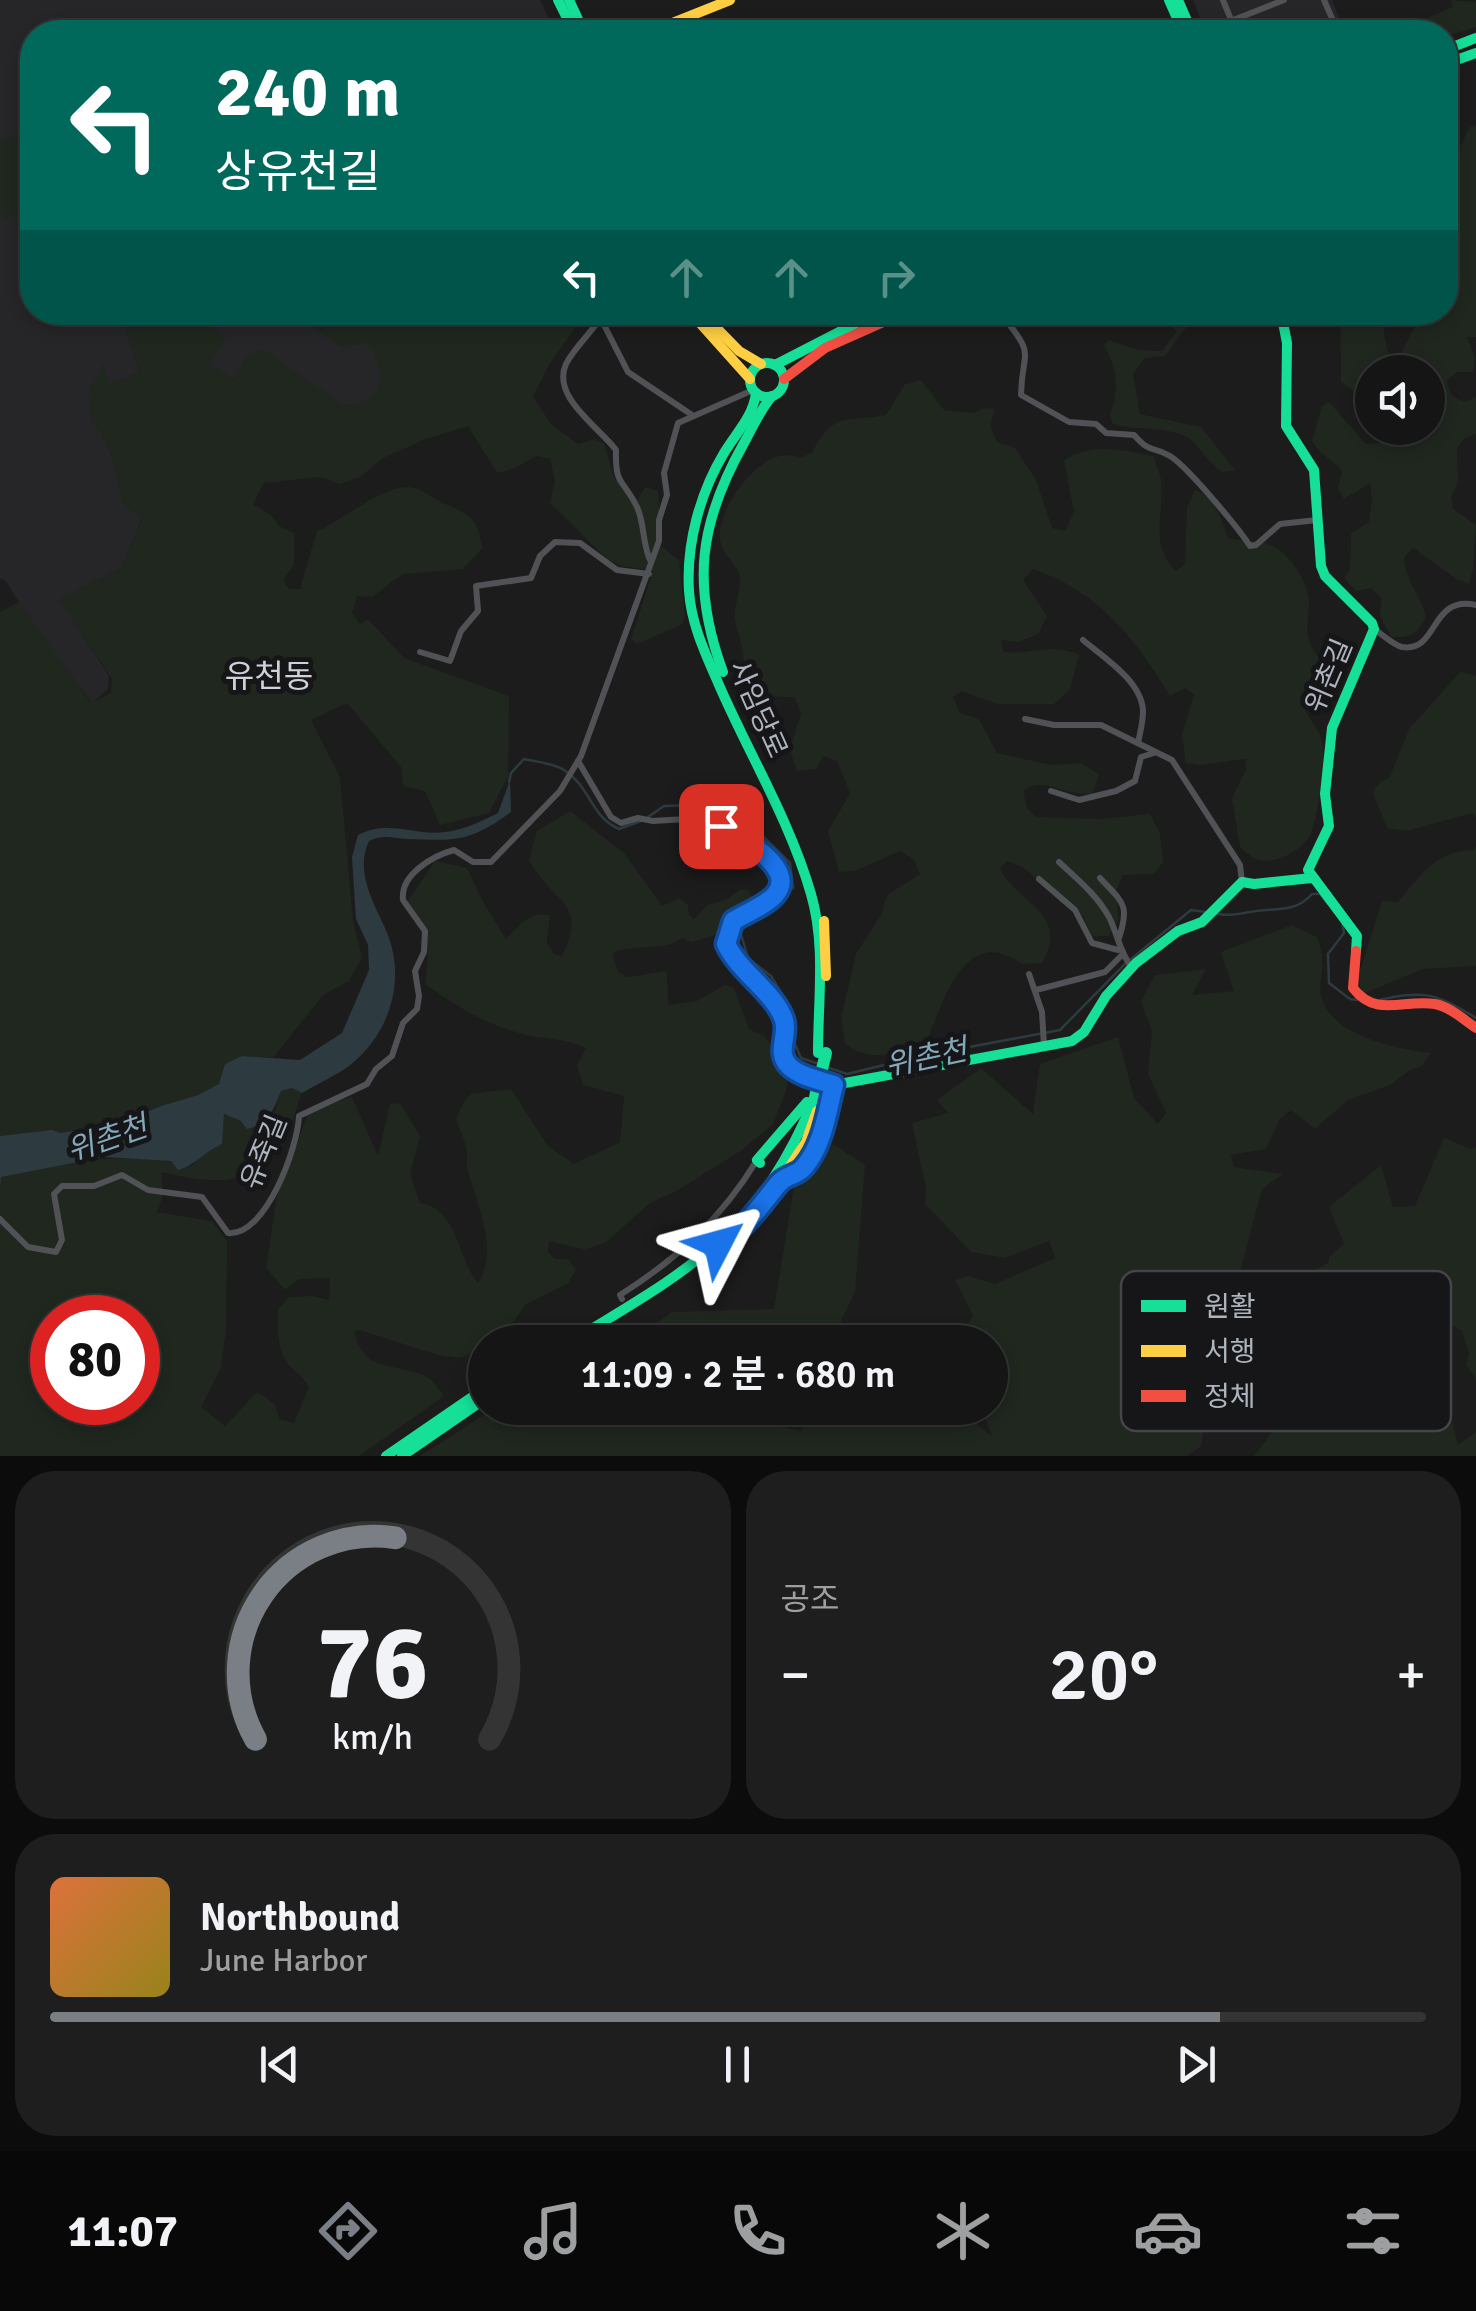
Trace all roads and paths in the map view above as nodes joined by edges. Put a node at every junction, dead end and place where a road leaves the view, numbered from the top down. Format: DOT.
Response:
graph roads {
  1 [pos="730,0"];
  2 [pos="1223,0"];
  3 [pos="1284,0"];
  4 [pos="680,20"];
  5 [pos="1231,20"];
  6 [pos="595,325"];
  7 [pos="606,325"];
  8 [pos="703,325"];
  9 [pos="707,325"];
  10 [pos="850,325"];
  11 [pos="878,325"];
  12 [pos="1011,325"];
  13 [pos="1284,325"];
  14 [pos="768,364"];
  15 [pos="784,378"];
  16 [pos="753,388"];
  17 [pos="772,396"];
  18 [pos="692,415"];
  19 [pos="1317,520"];
  20 [pos="652,562"];
  21 [pos="648,574"];
  22 [pos="1476,605"];
  23 [pos="1374,629"];
  24 [pos="1083,640"];
  25 [pos="420,652"];
  26 [pos="1025,718"];
  27 [pos="1138,744"];
  28 [pos="1156,752"];
  29 [pos="578,761"];
  30 [pos="1050,791"];
  31 [pos="1060,862"];
  32 [pos="1100,878"];
  33 [pos="1312,878"];
  34 [pos="1038,879"];
  35 [pos="1242,882"];
  36 [pos="1119,939"];
  37 [pos="1126,960"];
  38 [pos="1029,974"];
  39 [pos="1036,990"];
  40 [pos="1476,1028"];
  41 [pos="1044,1037"];
  42 [pos="822,1053"];
  43 [pos="834,1085"];
  44 [pos="811,1099"];
  45 [pos="758,1161"];
  46 [pos="785,1173"];
  47 [pos="0,1218"];
  48 [pos="720,1242"];
  49 [pos="622,1299"];
  50 [pos="587,1325"];
  51 [pos="589,1325"];
  52 [pos="468,1400"];
  53 [pos="468,1411"];
  54 [pos="386,1456"];
  55 [pos="402,1456"];
  1 -- 4 [label="main road"];
  2 -- 5 [label="street"];
  3 -- 5 [label="street"];
  6 -- 20 [label="street"];
  7 -- 18 [label="street"];
  8 -- 16 [label="main road"];
  9 -- 14 [label="main road"];
  10 -- 14 [label="main road"];
  11 -- 15 [label="main road"];
  12 -- 19 [label="street"];
  13 -- 19 [label="main road, 위촌길"];
  14 -- 15 [label="main road"];
  14 -- 16 [label="main road"];
  15 -- 17 [label="main road"];
  16 -- 17 [label="main road"];
  16 -- 18 [label="street"];
  16 -- 42 [label="main road, 사임당로"];
  17 -- 42 [label="main road, 사임당로"];
  18 -- 20 [label="street"];
  19 -- 23 [label="main road, 위촌길"];
  20 -- 21 [label="street"];
  21 -- 25 [label="street"];
  21 -- 29 [label="street"];
  22 -- 23 [label="street"];
  23 -- 33 [label="main road, 위촌길"];
  24 -- 27 [label="street"];
  26 -- 27 [label="street"];
  27 -- 28 [label="street"];
  28 -- 30 [label="street"];
  28 -- 35 [label="street"];
  29 -- 43 [label="street"];
  29 -- 47 [label="street, 유죽길"];
  31 -- 36 [label="street"];
  32 -- 36 [label="street"];
  33 -- 35 [label="main road"];
  33 -- 40 [label="main road"];
  34 -- 37 [label="street"];
  35 -- 37 [label="main road"];
  36 -- 37 [label="street"];
  37 -- 39 [label="street"];
  37 -- 41 [label="main road"];
  38 -- 39 [label="street"];
  39 -- 41 [label="street"];
  41 -- 43 [label="main road"];
  42 -- 44 [label="main road, bridge"];
  43 -- 46 [label="main road"];
  44 -- 45 [label="main road"];
  44 -- 46 [label="main road"];
  44 -- 48 [label="main road"];
  44 -- 49 [label="main road"];
  45 -- 49 [label="street"];
  46 -- 48 [label="main road"];
  48 -- 51 [label="main road"];
  49 -- 50 [label="main road"];
  52 -- 54 [label="main road"];
  53 -- 55 [label="main road"];
}
